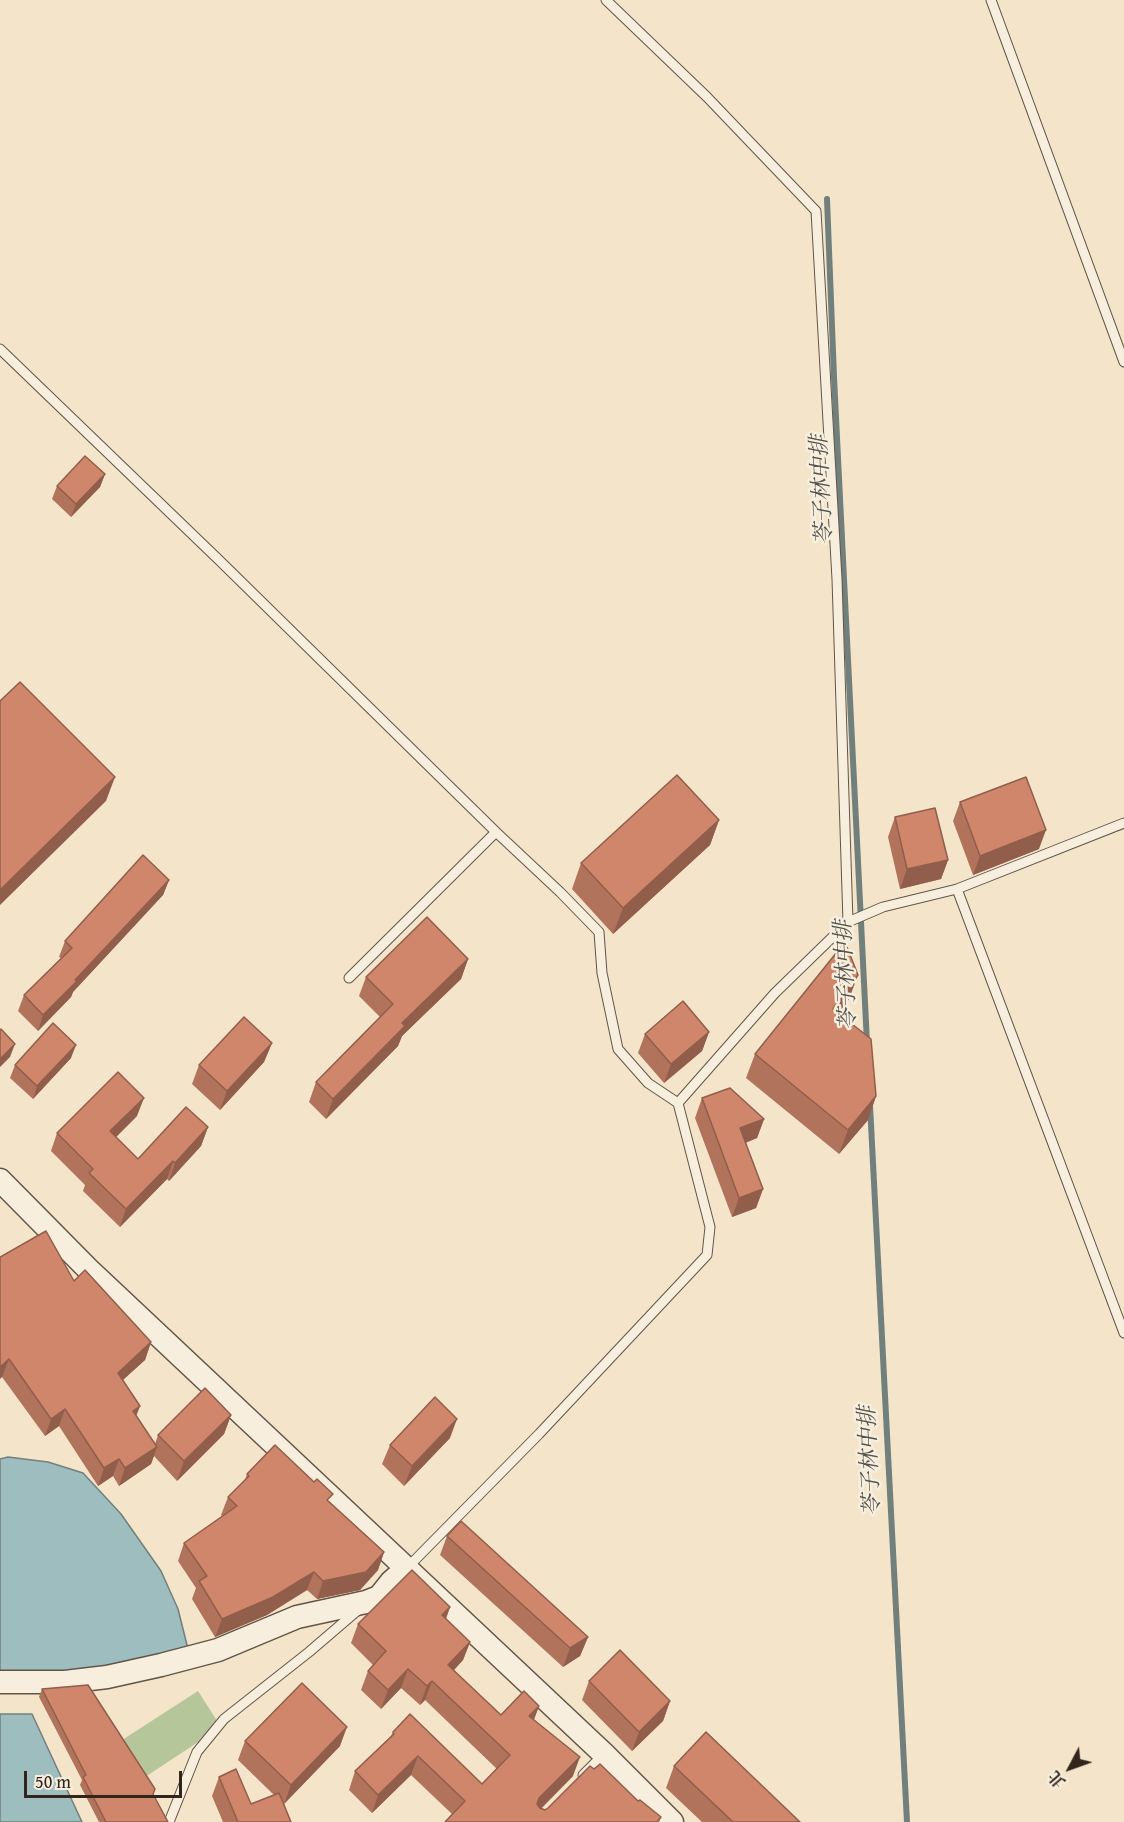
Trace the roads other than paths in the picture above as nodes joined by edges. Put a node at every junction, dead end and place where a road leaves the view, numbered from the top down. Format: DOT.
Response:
graph roads {
  1 [pos="606,0"];
  2 [pos="991,0"];
  3 [pos="0,349"];
  4 [pos="1124,362"];
  5 [pos="1124,823"];
  6 [pos="496,832"];
  7 [pos="957,889"];
  8 [pos="852,921"];
  9 [pos="349,978"];
  10 [pos="678,1103"];
  11 [pos="0,1180"];
  12 [pos="1124,1334"];
  13 [pos="407,1568"];
  14 [pos="366,1602"];
  15 [pos="0,1682"];
  16 [pos="604,1754"];
  17 [pos="579,1779"];
  18 [pos="172,1821"];
  19 [pos="672,1822"];
  1 -- 8 [label="lane"];
  2 -- 4 [label="lane"];
  3 -- 6 [label="lane"];
  5 -- 7 [label="lane"];
  6 -- 9 [label="lane"];
  6 -- 10 [label="lane"];
  7 -- 8 [label="lane"];
  7 -- 12 [label="lane"];
  8 -- 10 [label="lane"];
  10 -- 13 [label="lane"];
  11 -- 13 [label="street"];
  13 -- 14 [label="street"];
  13 -- 16 [label="street"];
  14 -- 15 [label="street"];
  14 -- 18 [label="lane"];
  16 -- 17 [label="lane"];
  16 -- 19 [label="street"];
}
